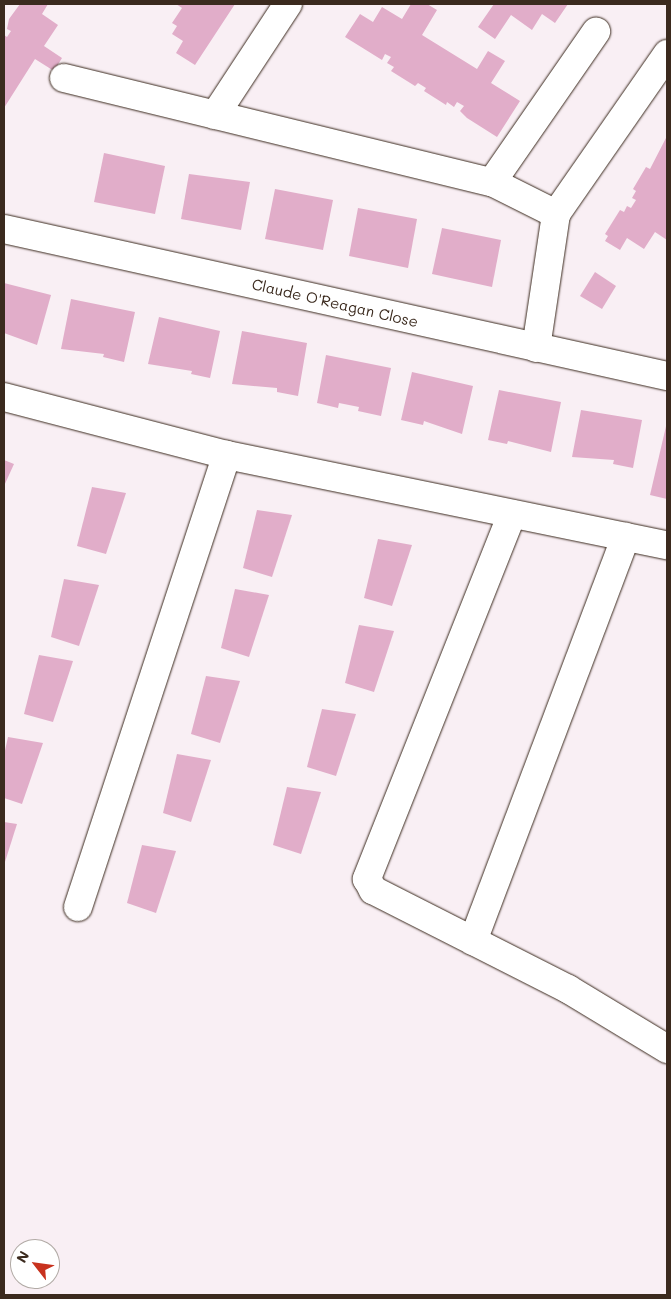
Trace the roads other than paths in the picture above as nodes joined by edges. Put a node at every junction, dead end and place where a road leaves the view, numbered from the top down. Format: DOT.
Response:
graph roads {
  1 [pos="288,4"];
  2 [pos="596,32"];
  3 [pos="667,54"];
  4 [pos="64,78"];
  5 [pos="215,115"];
  6 [pos="492,182"];
  7 [pos="556,214"];
  8 [pos="4,229"];
  9 [pos="536,348"];
  10 [pos="667,376"];
  11 [pos="4,397"];
  12 [pos="227,455"];
  13 [pos="512,514"];
  14 [pos="626,537"];
  15 [pos="667,545"];
  16 [pos="78,907"];
  17 [pos="473,941"];
  18 [pos="667,1049"];
  1 -- 5 [label="street"];
  2 -- 6 [label="street"];
  3 -- 7 [label="street"];
  4 -- 5 [label="street"];
  5 -- 6 [label="street"];
  6 -- 7 [label="street"];
  7 -- 9 [label="street"];
  8 -- 9 [label="street, Claude O'Reagan Close"];
  9 -- 10 [label="street, Claude O'Reagan Close"];
  11 -- 12 [label="street"];
  12 -- 13 [label="street"];
  12 -- 16 [label="street"];
  13 -- 14 [label="street"];
  13 -- 17 [label="street"];
  14 -- 15 [label="street"];
  14 -- 17 [label="street"];
  17 -- 18 [label="street"];
}
